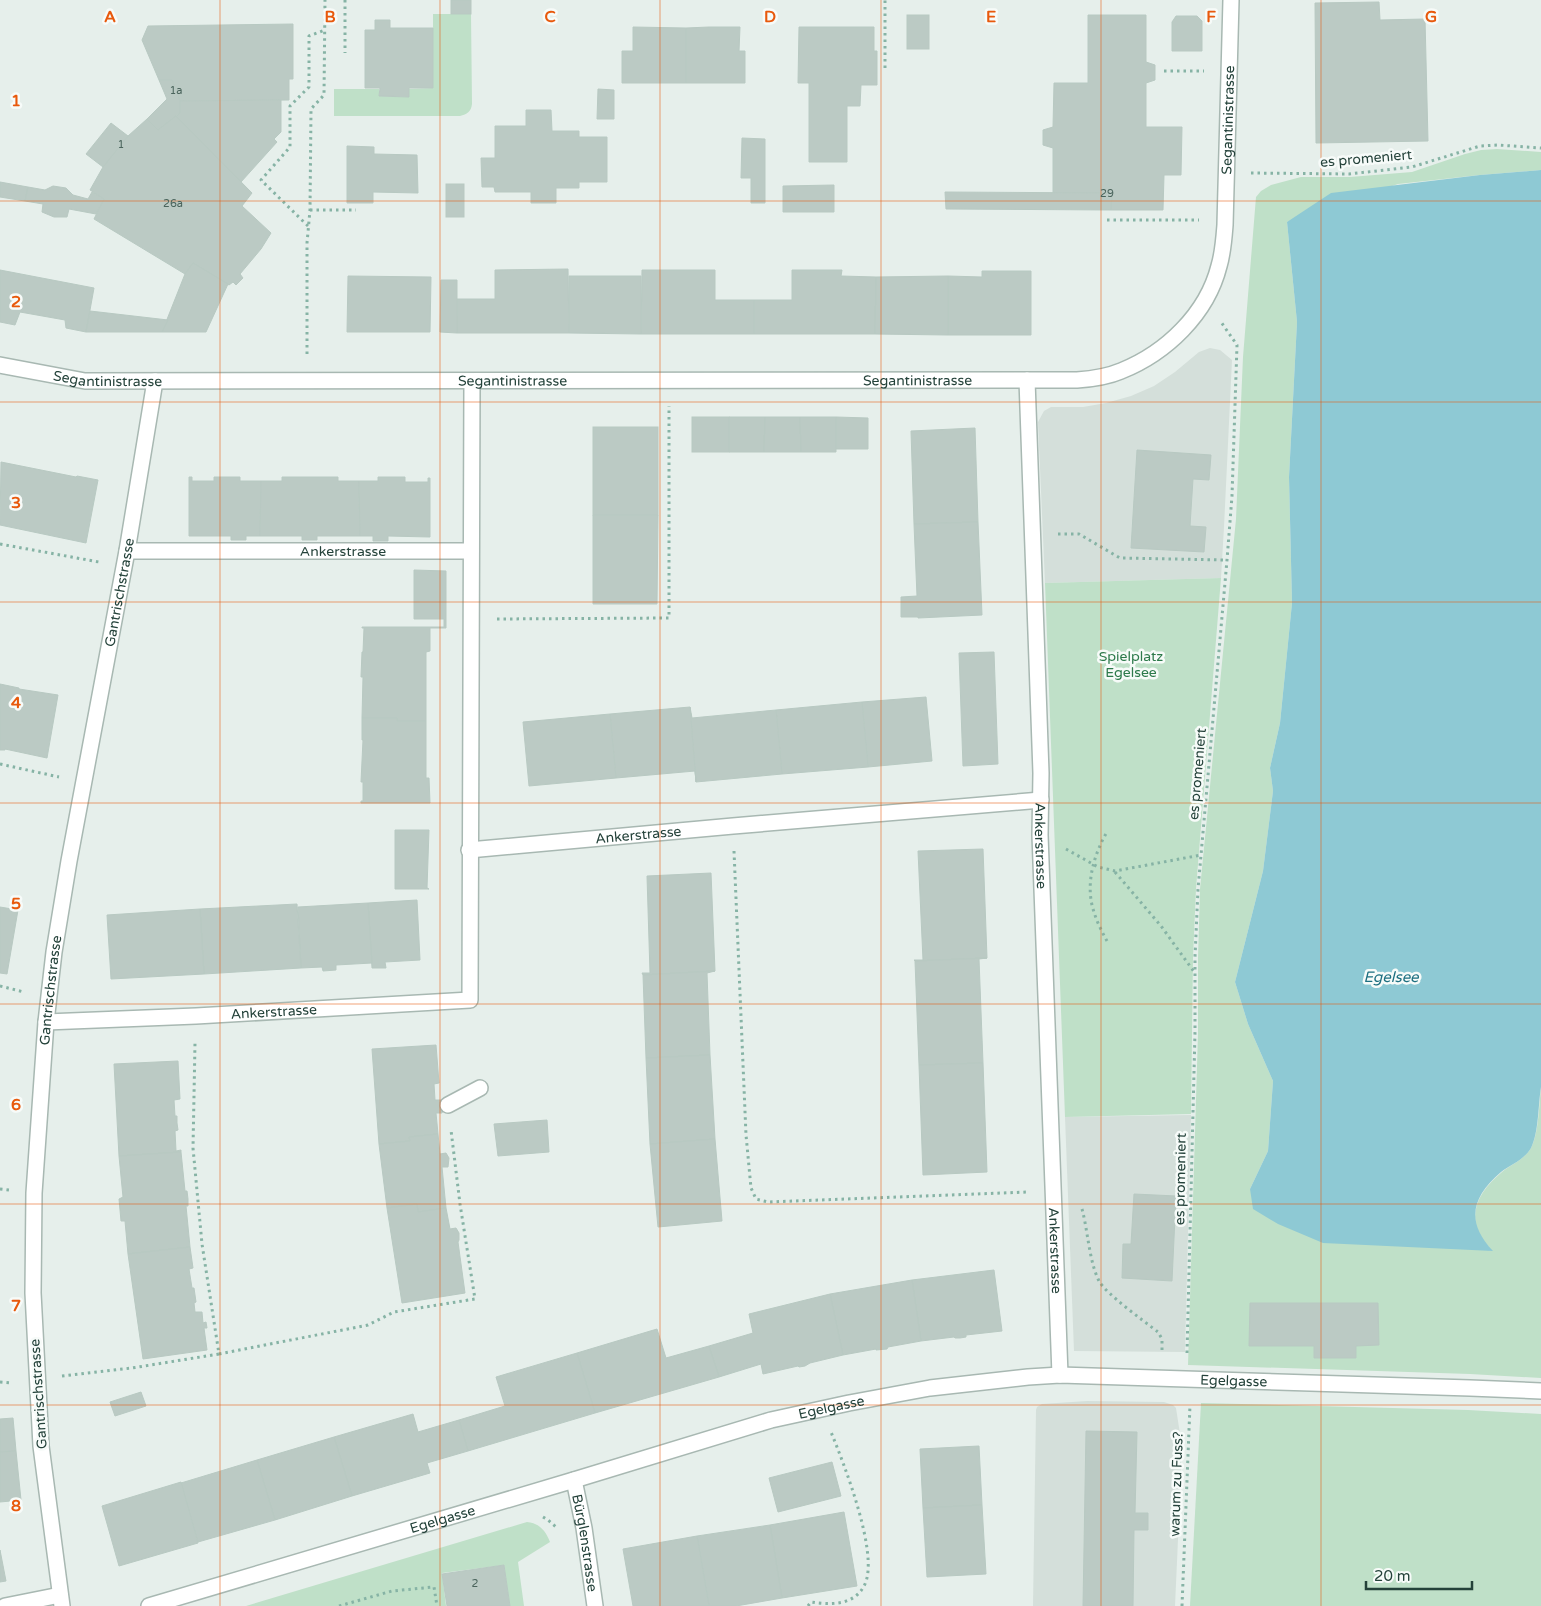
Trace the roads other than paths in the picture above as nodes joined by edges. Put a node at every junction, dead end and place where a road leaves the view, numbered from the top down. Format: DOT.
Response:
graph roads {
  1 [pos="1231,0"];
  2 [pos="0,365"];
  3 [pos="1027,380"];
  4 [pos="154,381"];
  5 [pos="472,381"];
  6 [pos="127,551"];
  7 [pos="471,551"];
  8 [pos="1041,800"];
  9 [pos="470,850"];
  10 [pos="46,1022"];
  11 [pos="480,1088"];
  12 [pos="448,1105"];
  13 [pos="1060,1375"];
  14 [pos="1541,1391"];
  15 [pos="574,1480"];
  16 [pos="61,1600"];
  17 [pos="5,1606"];
  18 [pos="149,1606"];
  19 [pos="595,1606"];
  1 -- 3 [label="street, Segantinistrasse"];
  2 -- 4 [label="street, Segantinistrasse"];
  3 -- 5 [label="street, Segantinistrasse"];
  3 -- 8 [label="street"];
  4 -- 5 [label="street, Segantinistrasse"];
  4 -- 6 [label="street, Gantrischstrasse"];
  5 -- 7 [label="street"];
  6 -- 7 [label="street, Ankerstrasse"];
  6 -- 10 [label="street, Gantrischstrasse"];
  7 -- 9 [label="street, Ankerstrasse"];
  8 -- 9 [label="street, Ankerstrasse"];
  8 -- 13 [label="street, Ankerstrasse"];
  9 -- 10 [label="street, Ankerstrasse"];
  10 -- 16 [label="street, Gantrischstrasse"];
  11 -- 12 [label="street"];
  13 -- 14 [label="street, Egelgasse"];
  13 -- 15 [label="street, Egelgasse"];
  15 -- 18 [label="street, Egelgasse"];
  15 -- 19 [label="street, Bürglenstrasse"];
  16 -- 17 [label="street"];
}
